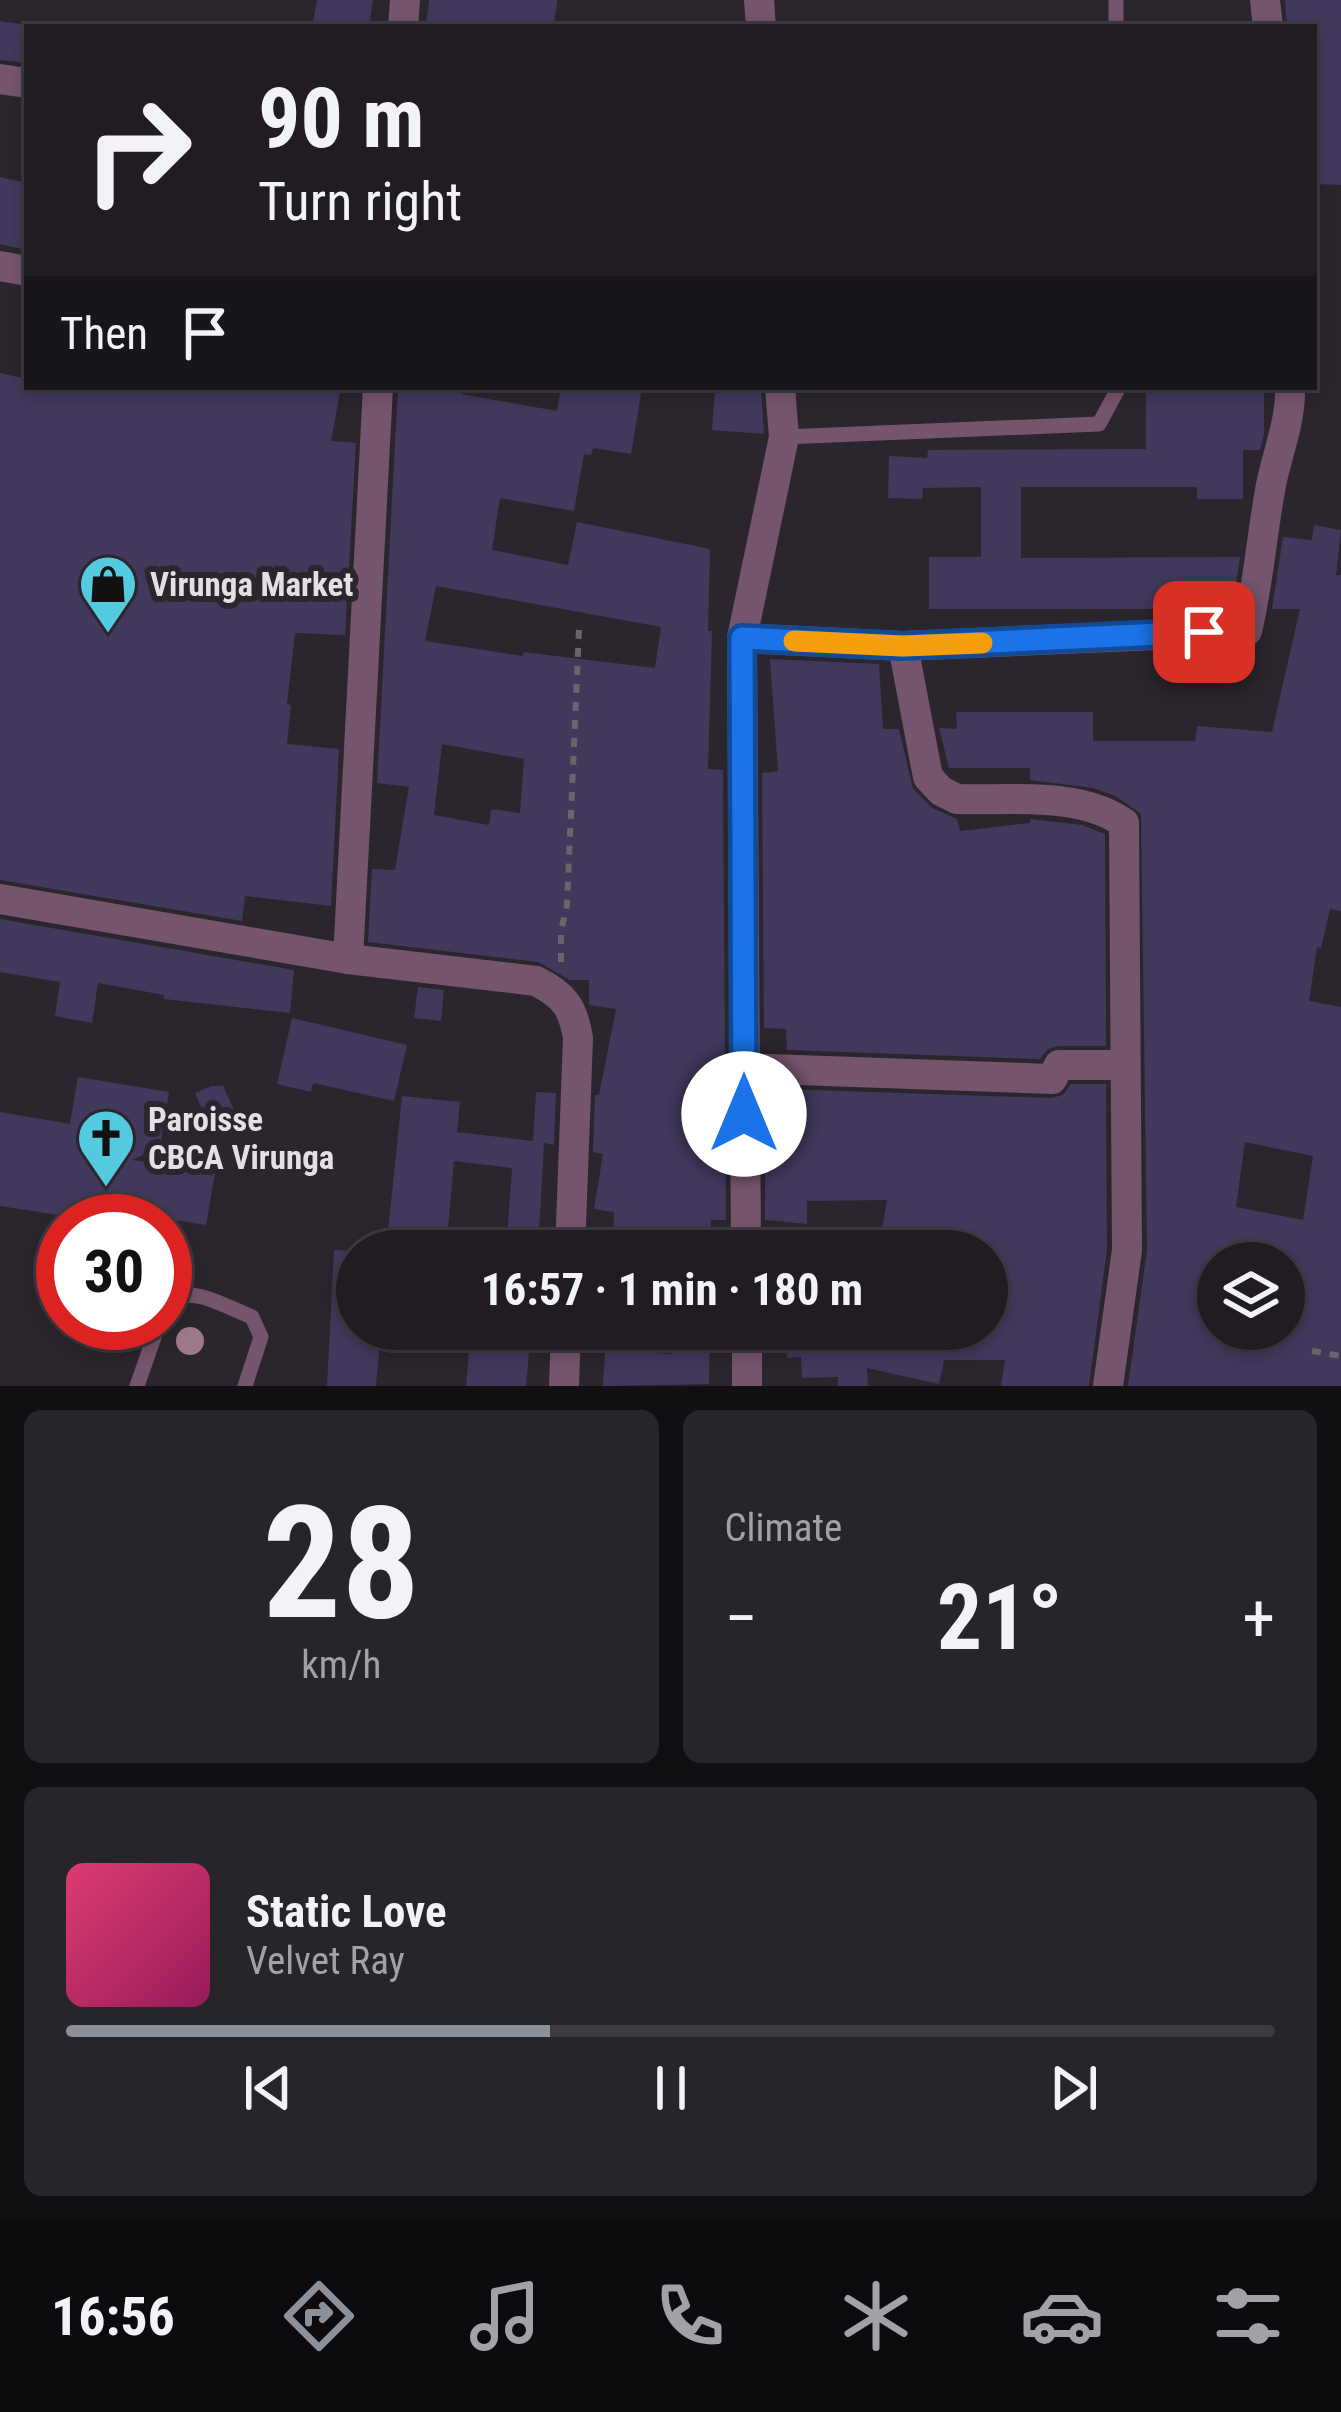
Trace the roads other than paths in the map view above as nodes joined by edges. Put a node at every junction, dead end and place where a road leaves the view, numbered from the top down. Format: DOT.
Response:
graph roads {
  1 [pos="378,390"];
  2 [pos="780,390"];
  3 [pos="1117,390"];
  4 [pos="1290,390"];
  5 [pos="784,437"];
  6 [pos="742,638"];
  7 [pos="903,646"];
  8 [pos="0,899"];
  9 [pos="348,959"];
  10 [pos="1125,1065"];
  11 [pos="744,1068"];
  12 [pos="571,1230"];
  13 [pos="746,1230"];
  14 [pos="192,1293"];
  15 [pos="150,1350"];
  16 [pos="565,1350"];
  17 [pos="747,1350"];
  18 [pos="137,1386"];
  19 [pos="245,1386"];
  20 [pos="564,1386"];
  21 [pos="748,1386"];
  22 [pos="1108,1386"];
  1 -- 9 [label="street"];
  2 -- 5 [label="street"];
  3 -- 5 [label="lane"];
  4 -- 7 [label="street"];
  5 -- 6 [label="street"];
  6 -- 7 [label="street"];
  6 -- 11 [label="street"];
  7 -- 10 [label="street"];
  8 -- 9 [label="street"];
  9 -- 12 [label="street"];
  10 -- 11 [label="street"];
  10 -- 22 [label="street"];
  11 -- 13 [label="street"];
  14 -- 19 [label="lane"];
  15 -- 18 [label="lane"];
  16 -- 20 [label="street"];
  17 -- 21 [label="street"];
}
